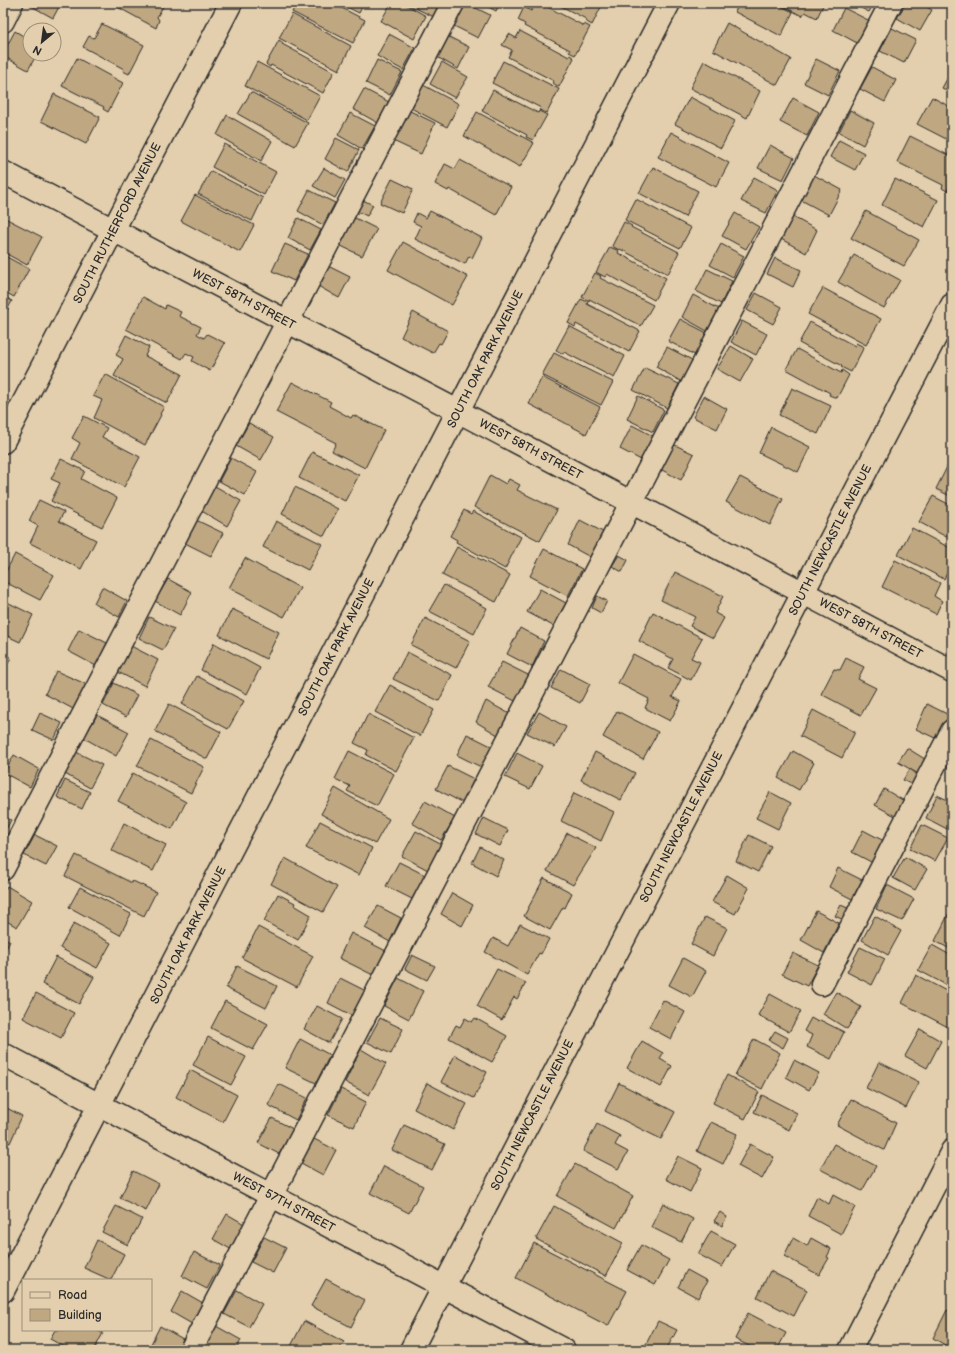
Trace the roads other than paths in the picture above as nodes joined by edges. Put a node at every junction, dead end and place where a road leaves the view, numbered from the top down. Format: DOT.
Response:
graph roads {
  1 [pos="12,3"];
  2 [pos="231,3"];
  3 [pos="453,3"];
  4 [pos="669,3"];
  5 [pos="891,3"];
  6 [pos="3,21"];
  7 [pos="3,172"];
  8 [pos="113,230"];
  9 [pos="952,305"];
  10 [pos="288,322"];
  11 [pos="458,412"];
  12 [pos="3,442"];
  13 [pos="632,502"];
  14 [pos="803,592"];
  15 [pos="952,670"];
  16 [pos="952,731"];
  17 [pos="3,869"];
  18 [pos="822,984"];
  19 [pos="3,1054"];
  20 [pos="100,1105"];
  21 [pos="952,1151"];
  22 [pos="271,1195"];
  23 [pos="444,1286"];
  24 [pos="3,1292"];
  25 [pos="191,1350"];
  26 [pos="411,1350"];
  27 [pos="564,1350"];
  28 [pos="850,1350"];
  1 -- 6 [label="street"];
  2 -- 8 [label="street, SOUTH RUTHERFORD AVENUE"];
  3 -- 10 [label="street"];
  4 -- 11 [label="street, SOUTH OAK PARK AVENUE"];
  5 -- 13 [label="street"];
  7 -- 8 [label="street, WEST 58TH STREET"];
  8 -- 10 [label="street, WEST 58TH STREET"];
  8 -- 12 [label="street, SOUTH RUTHERFORD AVENUE"];
  9 -- 14 [label="street, SOUTH NEWCASTLE AVENUE"];
  10 -- 11 [label="street, WEST 58TH STREET"];
  10 -- 17 [label="street"];
  11 -- 13 [label="street, WEST 58TH STREET"];
  11 -- 20 [label="street, SOUTH OAK PARK AVENUE"];
  13 -- 14 [label="street, WEST 58TH STREET"];
  13 -- 22 [label="street"];
  14 -- 15 [label="street, WEST 58TH STREET"];
  14 -- 23 [label="street, SOUTH NEWCASTLE AVENUE"];
  16 -- 18 [label="street"];
  19 -- 20 [label="street, WEST 57TH STREET"];
  20 -- 22 [label="street, WEST 57TH STREET"];
  20 -- 24 [label="street, SOUTH OAK PARK AVENUE"];
  21 -- 28 [label="street"];
  22 -- 23 [label="street, WEST 57TH STREET"];
  22 -- 25 [label="street"];
  23 -- 26 [label="street, SOUTH NEWCASTLE AVENUE"];
  23 -- 27 [label="street, WEST 57TH STREET"];
}
